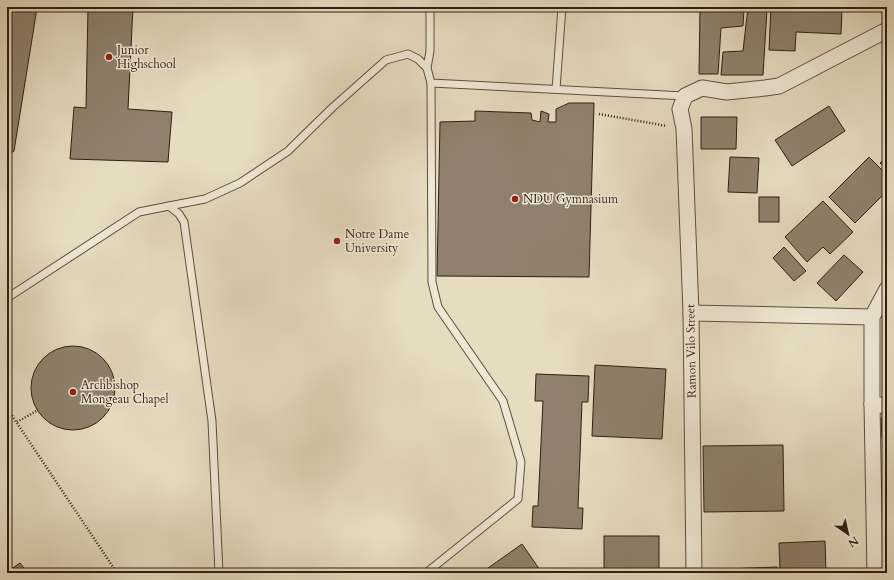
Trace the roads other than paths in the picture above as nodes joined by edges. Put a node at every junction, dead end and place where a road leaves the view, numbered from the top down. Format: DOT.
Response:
graph roads {
  1 [pos="430,7"];
  2 [pos="562,7"];
  3 [pos="887,30"];
  4 [pos="427,68"];
  5 [pos="431,83"];
  6 [pos="556,89"];
  7 [pos="685,96"];
  8 [pos="169,206"];
  9 [pos="887,289"];
  10 [pos="7,298"];
  11 [pos="691,313"];
  12 [pos="872,317"];
  13 [pos="872,404"];
  14 [pos="887,406"];
  15 [pos="219,573"];
  16 [pos="426,573"];
  17 [pos="694,573"];
  18 [pos="875,573"];
  1 -- 4 [label="lane"];
  2 -- 6 [label="lane"];
  3 -- 7 [label="street"];
  4 -- 5 [label="lane"];
  4 -- 8 [label="lane"];
  5 -- 6 [label="lane"];
  5 -- 16 [label="lane"];
  6 -- 7 [label="lane"];
  7 -- 11 [label="street, Ramon Vilo Street"];
  8 -- 10 [label="lane"];
  8 -- 15 [label="lane"];
  9 -- 12 [label="street"];
  11 -- 12 [label="street"];
  11 -- 17 [label="street, Ramon Vilo Street"];
  12 -- 13 [label="street"];
  13 -- 14 [label="street"];
  13 -- 18 [label="street"];
}
